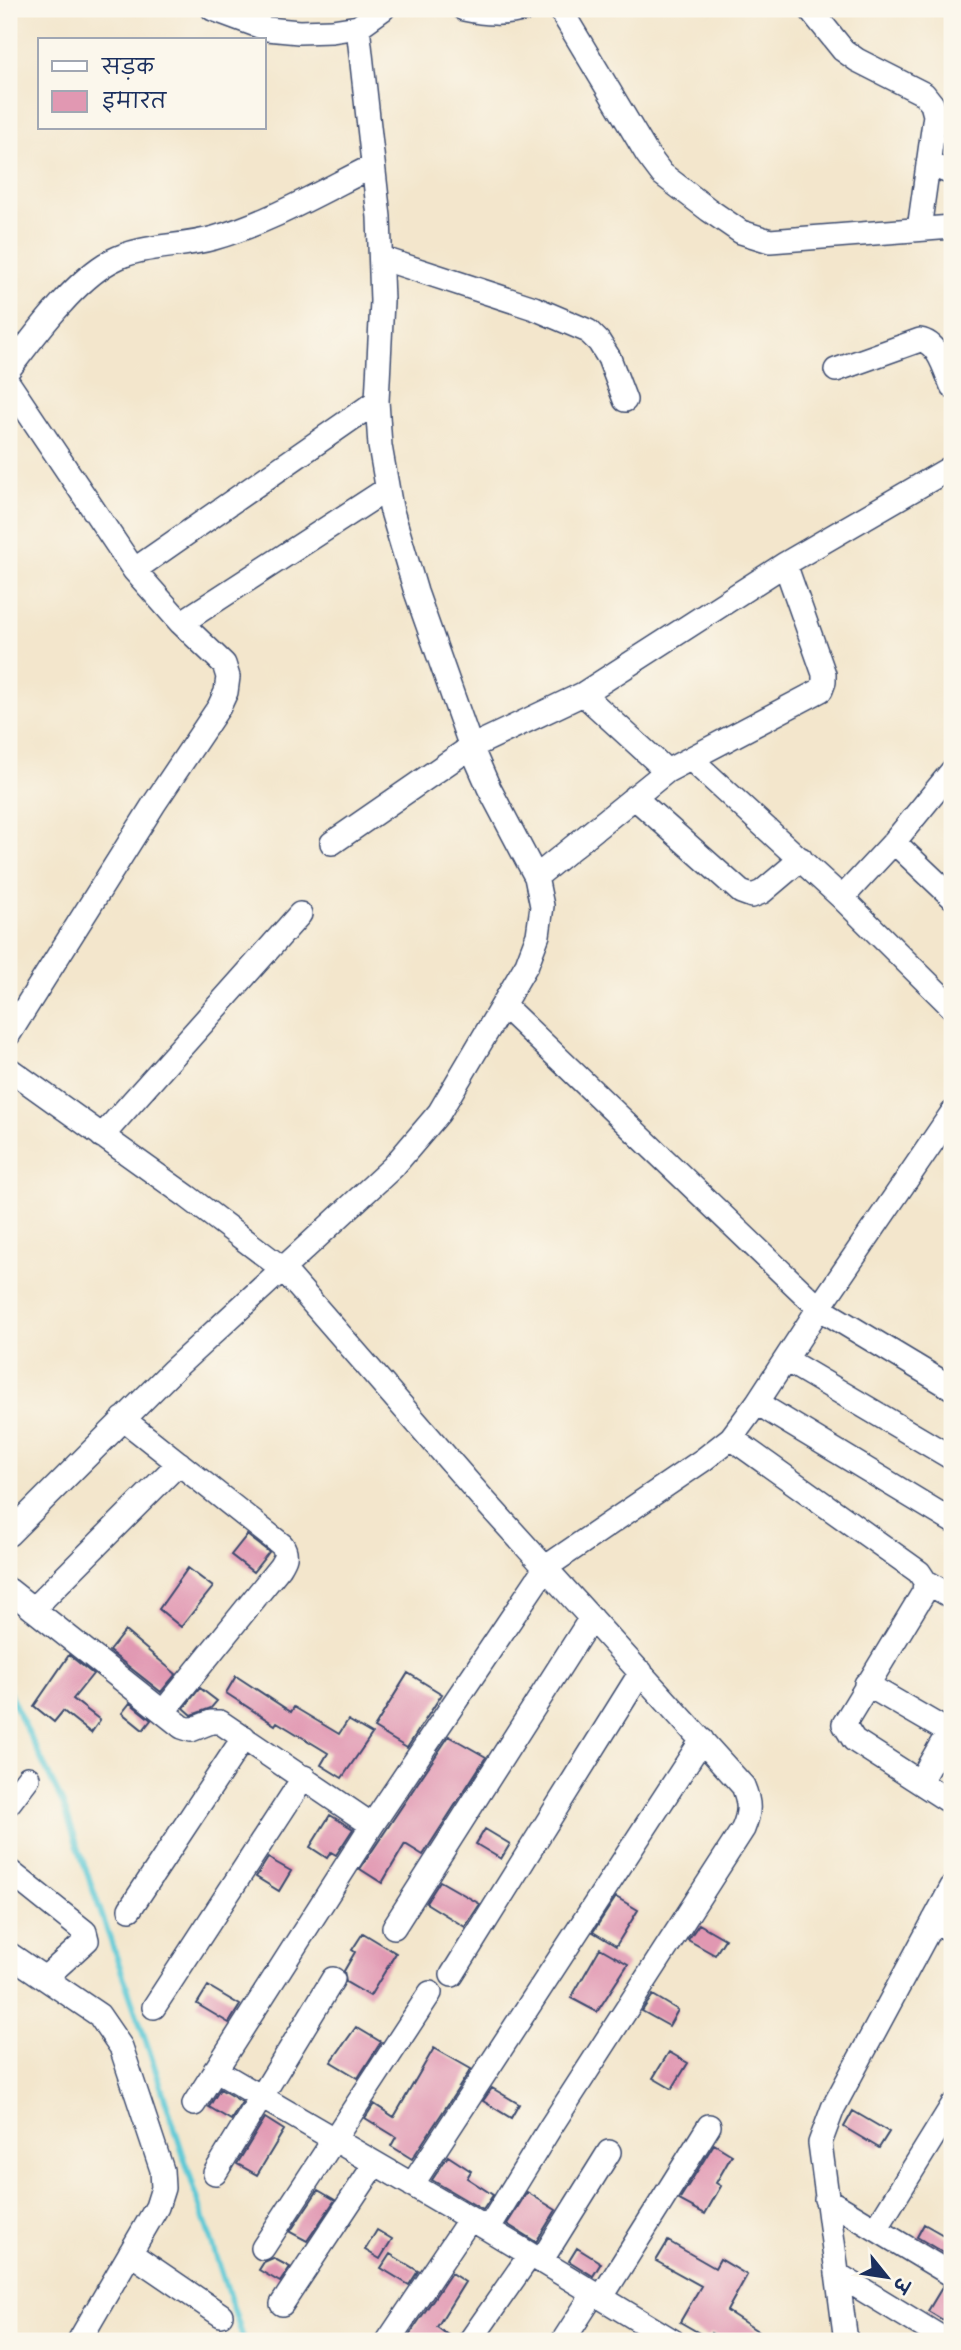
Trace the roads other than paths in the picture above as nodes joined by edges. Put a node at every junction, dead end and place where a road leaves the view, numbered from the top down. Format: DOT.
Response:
graph roads {
  1 [pos="214,9"];
  2 [pos="383,9"];
  3 [pos="464,9"];
  4 [pos="526,9"];
  5 [pos="560,9"];
  6 [pos="810,9"];
  7 [pos="358,27"];
  8 [pos="928,164"];
  9 [pos="373,166"];
  10 [pos="952,173"];
  11 [pos="952,227"];
  12 [pos="919,229"];
  13 [pos="381,258"];
  14 [pos="9,369"];
  15 [pos="836,370"];
  16 [pos="9,384"];
  17 [pos="952,386"];
  18 [pos="625,400"];
  19 [pos="377,401"];
  20 [pos="952,467"];
  21 [pos="387,489"];
  22 [pos="785,564"];
  23 [pos="134,570"];
  24 [pos="181,623"];
  25 [pos="583,694"];
  26 [pos="471,747"];
  27 [pos="692,760"];
  28 [pos="667,771"];
  29 [pos="952,771"];
  30 [pos="635,797"];
  31 [pos="894,842"];
  32 [pos="332,844"];
  33 [pos="801,859"];
  34 [pos="536,877"];
  35 [pos="952,897"];
  36 [pos="842,898"];
  37 [pos="300,914"];
  38 [pos="503,1005"];
  39 [pos="952,1007"];
  40 [pos="9,1034"];
  41 [pos="9,1069"];
  42 [pos="952,1113"];
  43 [pos="102,1136"];
  44 [pos="283,1269"];
  45 [pos="819,1308"];
  46 [pos="786,1360"];
  47 [pos="952,1388"];
  48 [pos="757,1403"];
  49 [pos="123,1419"];
  50 [pos="731,1438"];
  51 [pos="952,1458"];
  52 [pos="179,1464"];
  53 [pos="952,1521"];
  54 [pos="9,1534"];
  55 [pos="546,1567"];
  56 [pos="925,1581"];
  57 [pos="9,1590"];
  58 [pos="952,1597"];
  59 [pos="33,1609"];
  60 [pos="591,1618"];
  61 [pos="641,1672"];
  62 [pos="866,1684"];
  63 [pos="163,1712"];
  64 [pos="951,1730"];
  65 [pos="244,1737"];
  66 [pos="702,1741"];
  67 [pos="304,1777"];
  68 [pos="27,1778"];
  69 [pos="920,1781"];
  70 [pos="9,1803"];
  71 [pos="952,1803"];
  72 [pos="372,1825"];
  73 [pos="9,1871"];
  74 [pos="952,1887"];
  75 [pos="130,1909"];
  76 [pos="943,1926"];
  77 [pos="394,1927"];
  78 [pos="9,1954"];
  79 [pos="452,1975"];
  80 [pos="45,1979"];
  81 [pos="333,1979"];
  82 [pos="430,1993"];
  83 [pos="155,2007"];
  84 [pos="215,2070"];
  85 [pos="261,2096"];
  86 [pos="194,2104"];
  87 [pos="952,2106"];
  88 [pos="709,2126"];
  89 [pos="334,2139"];
  90 [pos="609,2152"];
  91 [pos="375,2164"];
  92 [pos="215,2173"];
  93 [pos="412,2185"];
  94 [pos="827,2199"];
  95 [pos="479,2224"];
  96 [pos="876,2229"];
  97 [pos="263,2248"];
  98 [pos="130,2253"];
  99 [pos="535,2258"];
  100 [pos="837,2274"];
  101 [pos="952,2275"];
  102 [pos="597,2295"];
  103 [pos="282,2304"];
  104 [pos="221,2315"];
  105 [pos="665,2339"];
  106 [pos="79,2341"];
  107 [pos="388,2341"];
  108 [pos="470,2341"];
  109 [pos="563,2341"];
  110 [pos="846,2341"];
  111 [pos="947,2341"];
  1 -- 7 [label="street"];
  2 -- 7 [label="street"];
  3 -- 4 [label="street"];
  5 -- 12 [label="street"];
  6 -- 8 [label="street"];
  7 -- 9 [label="street"];
  8 -- 10 [label="street"];
  8 -- 12 [label="street"];
  9 -- 13 [label="street"];
  9 -- 14 [label="street"];
  11 -- 12 [label="street"];
  13 -- 18 [label="street"];
  13 -- 19 [label="street"];
  15 -- 17 [label="street"];
  16 -- 23 [label="street"];
  19 -- 21 [label="street"];
  19 -- 23 [label="street"];
  20 -- 22 [label="street"];
  21 -- 24 [label="street"];
  21 -- 26 [label="street"];
  22 -- 25 [label="street"];
  22 -- 27 [label="street"];
  23 -- 24 [label="street"];
  24 -- 40 [label="street"];
  25 -- 26 [label="street"];
  25 -- 28 [label="street"];
  26 -- 32 [label="street"];
  26 -- 34 [label="street"];
  27 -- 28 [label="street"];
  27 -- 33 [label="street"];
  28 -- 30 [label="street"];
  29 -- 31 [label="street"];
  30 -- 33 [label="street"];
  30 -- 34 [label="street"];
  31 -- 35 [label="street"];
  31 -- 36 [label="street"];
  33 -- 36 [label="street"];
  34 -- 38 [label="street"];
  36 -- 39 [label="street"];
  37 -- 43 [label="street"];
  38 -- 44 [label="street"];
  38 -- 45 [label="street"];
  41 -- 43 [label="street"];
  42 -- 45 [label="street"];
  43 -- 44 [label="street"];
  44 -- 49 [label="street"];
  44 -- 55 [label="street"];
  45 -- 46 [label="street"];
  45 -- 47 [label="street"];
  46 -- 48 [label="street"];
  46 -- 51 [label="street"];
  48 -- 50 [label="street"];
  48 -- 53 [label="street"];
  49 -- 52 [label="street"];
  49 -- 54 [label="street"];
  50 -- 55 [label="street"];
  50 -- 56 [label="street"];
  52 -- 59 [label="street"];
  52 -- 63 [label="street"];
  55 -- 60 [label="street"];
  55 -- 72 [label="street"];
  56 -- 58 [label="street"];
  56 -- 62 [label="street"];
  57 -- 59 [label="street"];
  59 -- 63 [label="street"];
  60 -- 61 [label="street"];
  60 -- 77 [label="street"];
  61 -- 66 [label="street"];
  61 -- 79 [label="street"];
  62 -- 64 [label="street"];
  62 -- 69 [label="street"];
  63 -- 65 [label="street"];
  64 -- 69 [label="street"];
  65 -- 67 [label="street"];
  65 -- 75 [label="street"];
  66 -- 93 [label="street"];
  66 -- 95 [label="street"];
  67 -- 72 [label="street"];
  67 -- 83 [label="street"];
  68 -- 70 [label="street"];
  69 -- 71 [label="street"];
  72 -- 84 [label="street"];
  73 -- 80 [label="street"];
  74 -- 76 [label="street"];
  76 -- 94 [label="street"];
  78 -- 80 [label="street"];
  80 -- 98 [label="street"];
  81 -- 85 [label="street"];
  82 -- 89 [label="street"];
  84 -- 85 [label="street"];
  84 -- 86 [label="street"];
  85 -- 89 [label="street"];
  85 -- 92 [label="street"];
  87 -- 96 [label="street"];
  88 -- 102 [label="street"];
  89 -- 91 [label="street"];
  89 -- 97 [label="street"];
  90 -- 99 [label="street"];
  91 -- 93 [label="street"];
  91 -- 103 [label="street"];
  93 -- 95 [label="street"];
  94 -- 96 [label="street"];
  94 -- 100 [label="street"];
  95 -- 99 [label="street"];
  95 -- 107 [label="street"];
  96 -- 101 [label="street"];
  98 -- 104 [label="street"];
  98 -- 106 [label="street"];
  99 -- 102 [label="street"];
  99 -- 108 [label="street"];
  100 -- 110 [label="street"];
  100 -- 111 [label="street"];
  102 -- 105 [label="street"];
  102 -- 109 [label="street"];
}
